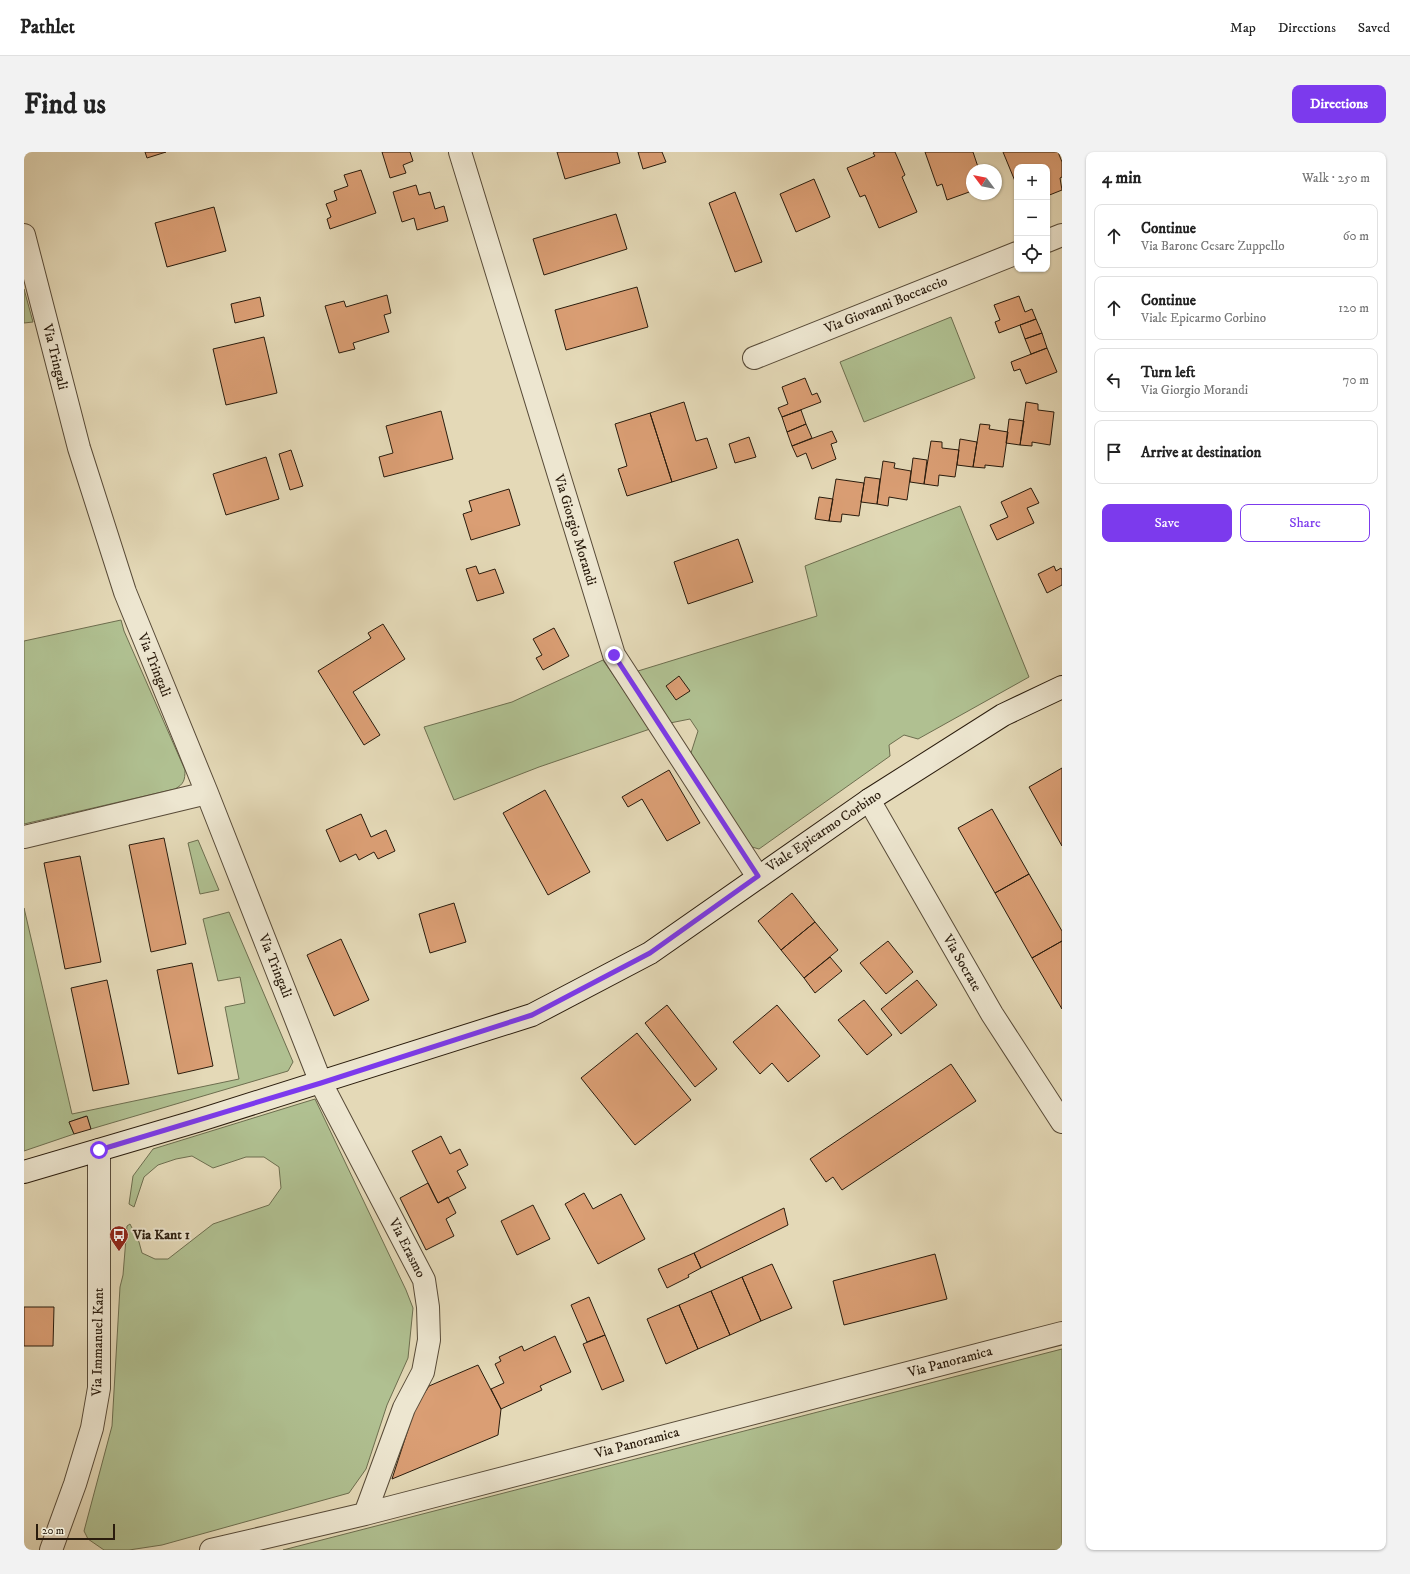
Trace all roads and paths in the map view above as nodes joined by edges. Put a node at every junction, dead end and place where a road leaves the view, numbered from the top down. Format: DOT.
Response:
graph roads {
  1 [pos="460,152"];
  2 [pos="24,235"];
  3 [pos="1062,235"];
  4 [pos="1050,240"];
  5 [pos="1014,254"];
  6 [pos="754,358"];
  7 [pos="1062,687"];
  8 [pos="207,793"];
  9 [pos="869,800"];
  10 [pos="24,837"];
  11 [pos="758,876"];
  12 [pos="321,1083"];
  13 [pos="1062,1122"];
  14 [pos="99,1150"];
  15 [pos="24,1172"];
  16 [pos="1062,1333"];
  17 [pos="365,1514"];
  18 [pos="51,1550"];
  19 [pos="210,1550"];
  1 -- 11 [label="street, Via Giorgio Morandi"];
  2 -- 8 [label="street, Via Tringali"];
  3 -- 4 [label="street"];
  5 -- 6 [label="street, Via Giovanni Boccaccio"];
  7 -- 9 [label="street, Viale Epicarmo Corbino"];
  8 -- 10 [label="street"];
  8 -- 12 [label="street, Via Tringali"];
  9 -- 11 [label="street, Viale Epicarmo Corbino"];
  9 -- 13 [label="street, Via Socrate"];
  11 -- 12 [label="street, Viale Epicarmo Corbino"];
  12 -- 14 [label="street, Viale Epicarmo Corbino"];
  12 -- 17 [label="street, Via Erasmo"];
  14 -- 15 [label="street, Viale Epicarmo Corbino"];
  14 -- 18 [label="street, Via Immanuel Kant"];
  16 -- 17 [label="street, Via Panoramica"];
  17 -- 19 [label="street, Via Panoramica"];
}
